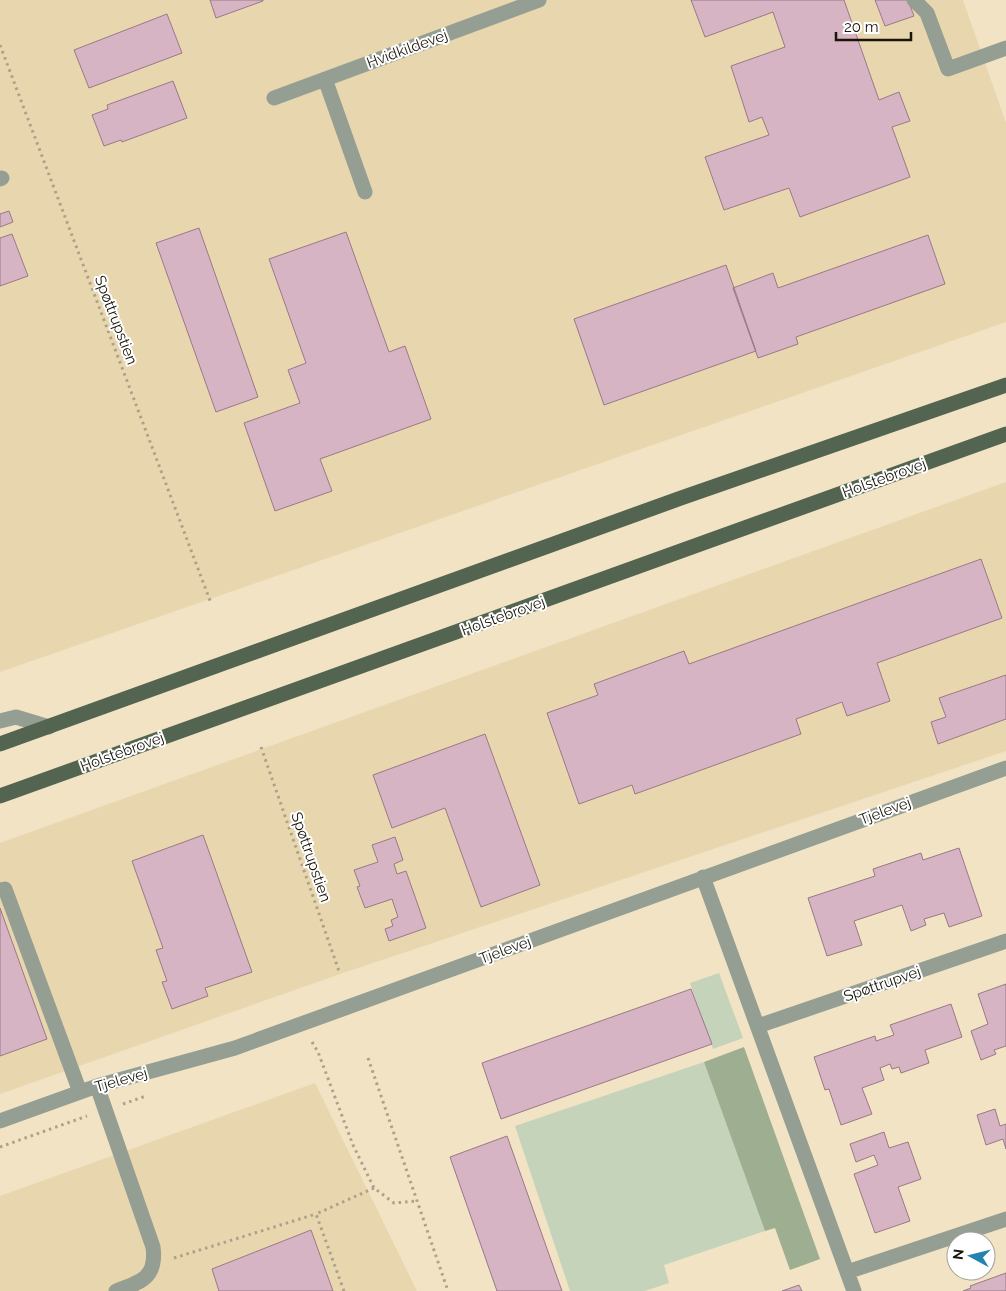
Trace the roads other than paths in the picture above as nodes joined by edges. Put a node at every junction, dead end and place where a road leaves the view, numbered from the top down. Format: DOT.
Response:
graph roads {
  1 [pos="539,0"];
  2 [pos="914,0"];
  3 [pos="1006,48"];
  4 [pos="325,79"];
  5 [pos="274,98"];
  6 [pos="364,192"];
  7 [pos="1006,385"];
  8 [pos="1006,434"];
  9 [pos="0,721"];
  10 [pos="49,727"];
  11 [pos="0,744"];
  12 [pos="1006,768"];
  13 [pos="0,796"];
  14 [pos="703,877"];
  15 [pos="0,890"];
  16 [pos="1006,941"];
  17 [pos="758,1026"];
  18 [pos="97,1086"];
  19 [pos="80,1092"];
  20 [pos="0,1121"];
  21 [pos="1006,1220"];
  22 [pos="847,1272"];
  23 [pos="116,1291"];
  24 [pos="854,1291"];
  1 -- 4 [label="street, Hvidkildevej"];
  2 -- 3 [label="street"];
  4 -- 5 [label="street, Hvidkildevej"];
  4 -- 6 [label="street"];
  7 -- 10 [label="main road"];
  8 -- 13 [label="main road, Holstebrovej"];
  9 -- 10 [label="street"];
  10 -- 11 [label="main road"];
  12 -- 14 [label="street, Tjelevej"];
  14 -- 17 [label="street"];
  14 -- 18 [label="street, Tjelevej"];
  15 -- 19 [label="street"];
  16 -- 17 [label="street, Spøttrupvej"];
  17 -- 22 [label="street"];
  18 -- 19 [label="street, Tjelevej"];
  18 -- 23 [label="street"];
  19 -- 20 [label="street, Tjelevej"];
  21 -- 22 [label="street"];
  22 -- 24 [label="street"];
}
